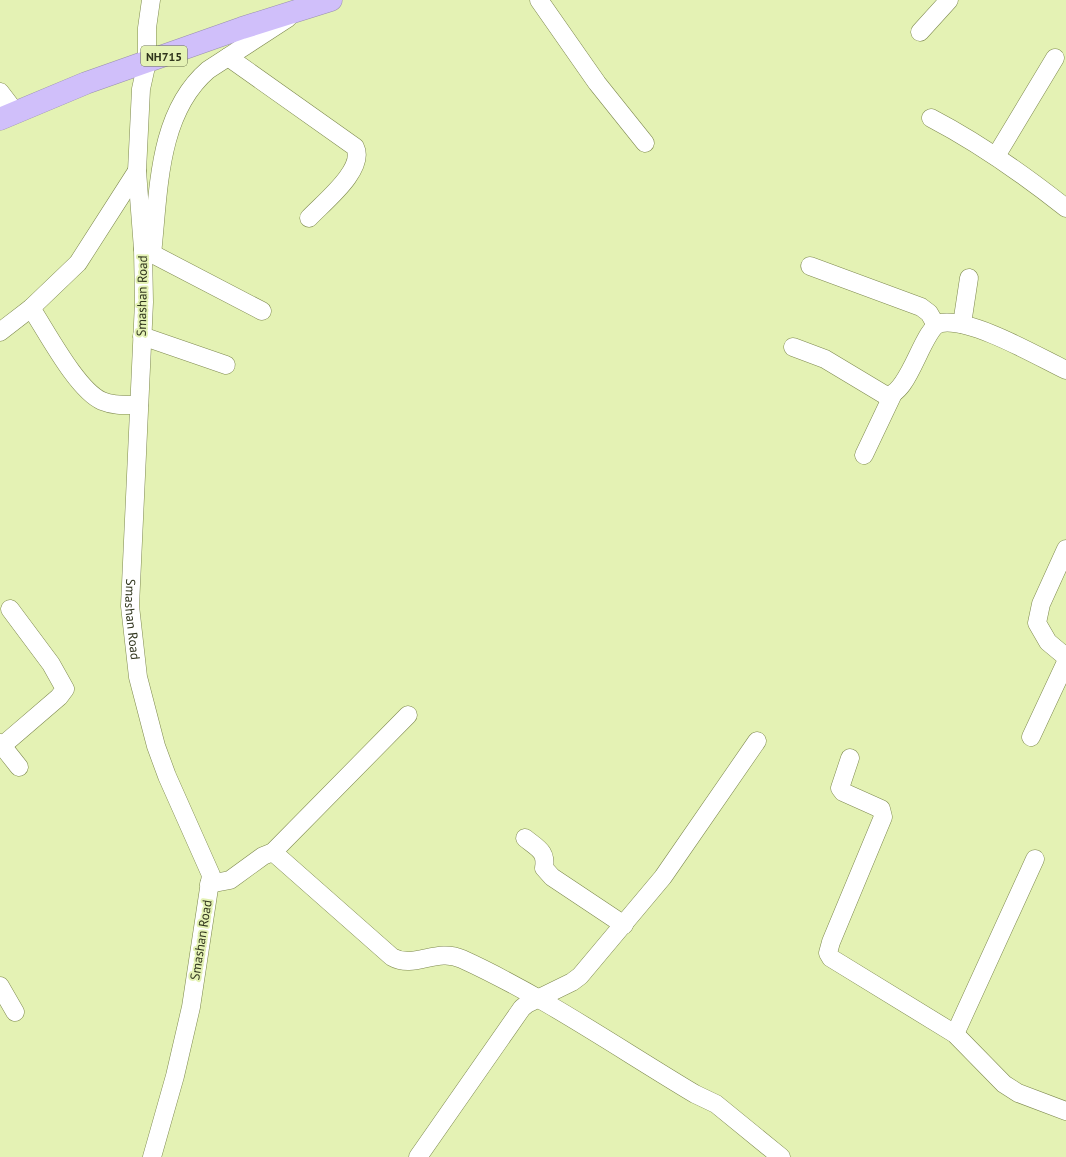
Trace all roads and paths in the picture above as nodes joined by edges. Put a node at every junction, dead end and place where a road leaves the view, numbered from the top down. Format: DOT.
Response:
graph roads {
  1 [pos="151,0"];
  2 [pos="331,0"];
  3 [pos="539,0"];
  4 [pos="949,0"];
  5 [pos="301,10"];
  6 [pos="920,32"];
  7 [pos="228,57"];
  8 [pos="1055,58"];
  9 [pos="147,62"];
  10 [pos="0,92"];
  11 [pos="8,116"];
  12 [pos="931,118"];
  13 [pos="645,143"];
  14 [pos="996,156"];
  15 [pos="137,171"];
  16 [pos="1066,208"];
  17 [pos="309,218"];
  18 [pos="147,251"];
  19 [pos="810,266"];
  20 [pos="969,278"];
  21 [pos="31,308"];
  22 [pos="262,311"];
  23 [pos="962,324"];
  24 [pos="936,325"];
  25 [pos="0,332"];
  26 [pos="142,336"];
  27 [pos="793,347"];
  28 [pos="226,365"];
  29 [pos="1066,370"];
  30 [pos="893,394"];
  31 [pos="139,405"];
  32 [pos="864,454"];
  33 [pos="1066,549"];
  34 [pos="10,609"];
  35 [pos="1066,657"];
  36 [pos="1066,662"];
  37 [pos="408,715"];
  38 [pos="1031,737"];
  39 [pos="757,740"];
  40 [pos="1,744"];
  41 [pos="850,758"];
  42 [pos="19,767"];
  43 [pos="525,838"];
  44 [pos="273,852"];
  45 [pos="1035,859"];
  46 [pos="209,884"];
  47 [pos="624,925"];
  48 [pos="0,986"];
  49 [pos="537,999"];
  50 [pos="15,1012"];
  51 [pos="955,1034"];
  52 [pos="1066,1110"];
  53 [pos="152,1157"];
  54 [pos="418,1157"];
  55 [pos="781,1157"];
  1 -- 9 [label="street, Smashan Road"];
  2 -- 5 [label="highway, NH715"];
  3 -- 13 [label="street"];
  4 -- 6 [label="street"];
  5 -- 7 [label="street"];
  5 -- 9 [label="highway, NH715"];
  7 -- 17 [label="street"];
  7 -- 18 [label="street"];
  8 -- 14 [label="street"];
  9 -- 11 [label="highway, NH715"];
  9 -- 15 [label="street, Smashan Road"];
  10 -- 11 [label="street"];
  12 -- 14 [label="street"];
  14 -- 16 [label="street"];
  15 -- 18 [label="street, Smashan Road"];
  15 -- 21 [label="street"];
  18 -- 22 [label="street"];
  18 -- 26 [label="street, Smashan Road"];
  19 -- 24 [label="street"];
  20 -- 23 [label="street"];
  21 -- 25 [label="street"];
  21 -- 31 [label="street"];
  23 -- 24 [label="street"];
  23 -- 29 [label="street"];
  24 -- 30 [label="street"];
  26 -- 28 [label="street"];
  26 -- 31 [label="street, Smashan Road"];
  27 -- 30 [label="street"];
  30 -- 32 [label="street"];
  31 -- 46 [label="street, Smashan Road"];
  33 -- 35 [label="street"];
  34 -- 40 [label="street"];
  36 -- 38 [label="street"];
  37 -- 44 [label="street"];
  39 -- 47 [label="street"];
  40 -- 42 [label="street"];
  41 -- 51 [label="street"];
  43 -- 47 [label="street"];
  44 -- 46 [label="street"];
  44 -- 49 [label="street"];
  45 -- 51 [label="street"];
  46 -- 53 [label="street, Smashan Road"];
  47 -- 49 [label="street"];
  48 -- 50 [label="street"];
  49 -- 54 [label="street"];
  49 -- 55 [label="street"];
  51 -- 52 [label="street"];
}
